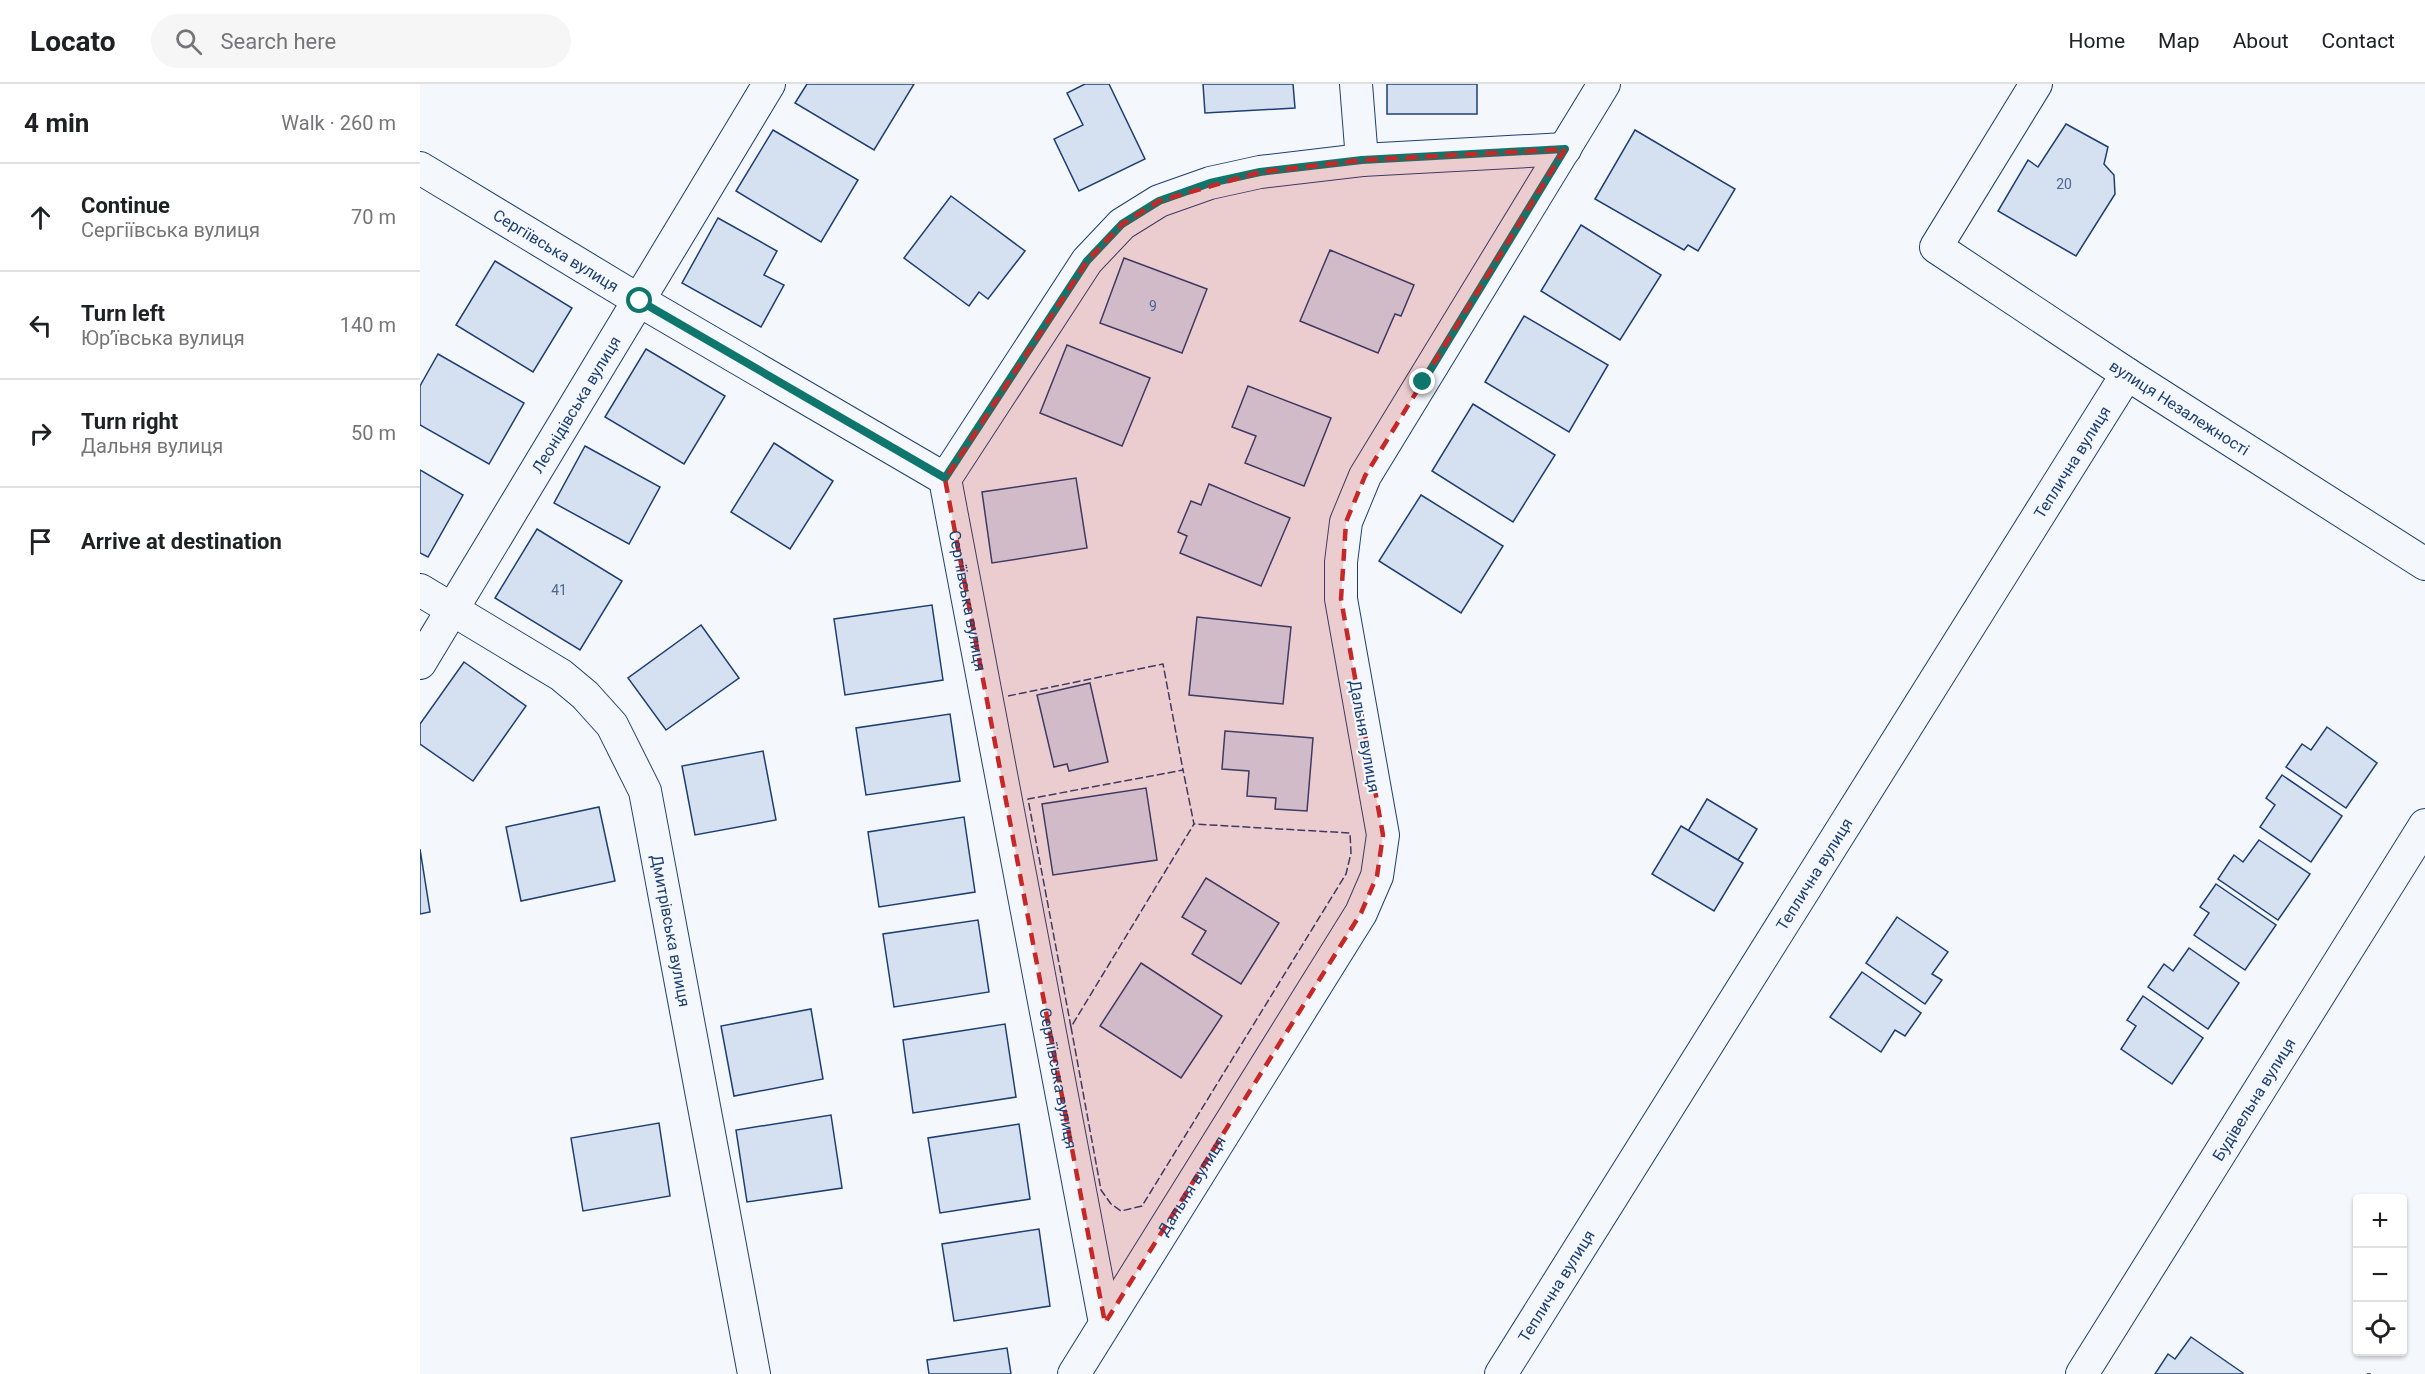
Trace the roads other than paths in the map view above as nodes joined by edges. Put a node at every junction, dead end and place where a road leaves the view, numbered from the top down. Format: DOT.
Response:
graph roads {
  1 [pos="769,84"];
  2 [pos="1356,84"];
  3 [pos="1605,84"];
  4 [pos="2036,84"];
  5 [pos="1565,149"];
  6 [pos="1362,160"];
  7 [pos="420,168"];
  8 [pos="640,301"];
  9 [pos="2127,374"];
  10 [pos="945,478"];
  11 [pos="2425,564"];
  12 [pos="420,590"];
  13 [pos="452,609"];
  14 [pos="420,663"];
  15 [pos="2425,825"];
  16 [pos="1105,1323"];
  17 [pos="753,1374"];
  18 [pos="1074,1374"];
  19 [pos="1502,1374"];
  20 [pos="2082,1374"];
  1 -- 8 [label="street, Леонідівська вулиця"];
  2 -- 6 [label="street"];
  3 -- 5 [label="street, Дальня вулиця"];
  4 -- 9 [label="street, вулиця Незалежності"];
  5 -- 6 [label="street"];
  5 -- 16 [label="street, Дальня вулиця"];
  6 -- 10 [label="street"];
  7 -- 8 [label="street, Сергіївська вулиця"];
  8 -- 10 [label="street, Сергіївська вулиця"];
  8 -- 13 [label="street, Леонідівська вулиця"];
  9 -- 11 [label="street, вулиця Незалежності"];
  9 -- 19 [label="street, Теплична вулиця"];
  10 -- 16 [label="street, Сергіївська вулиця"];
  12 -- 13 [label="street, Дмитрівська вулиця"];
  13 -- 14 [label="street, Леонідівська вулиця"];
  13 -- 17 [label="street, Дмитрівська вулиця"];
  15 -- 20 [label="street, Будівельна вулиця"];
  16 -- 18 [label="street, Дальня вулиця"];
}
